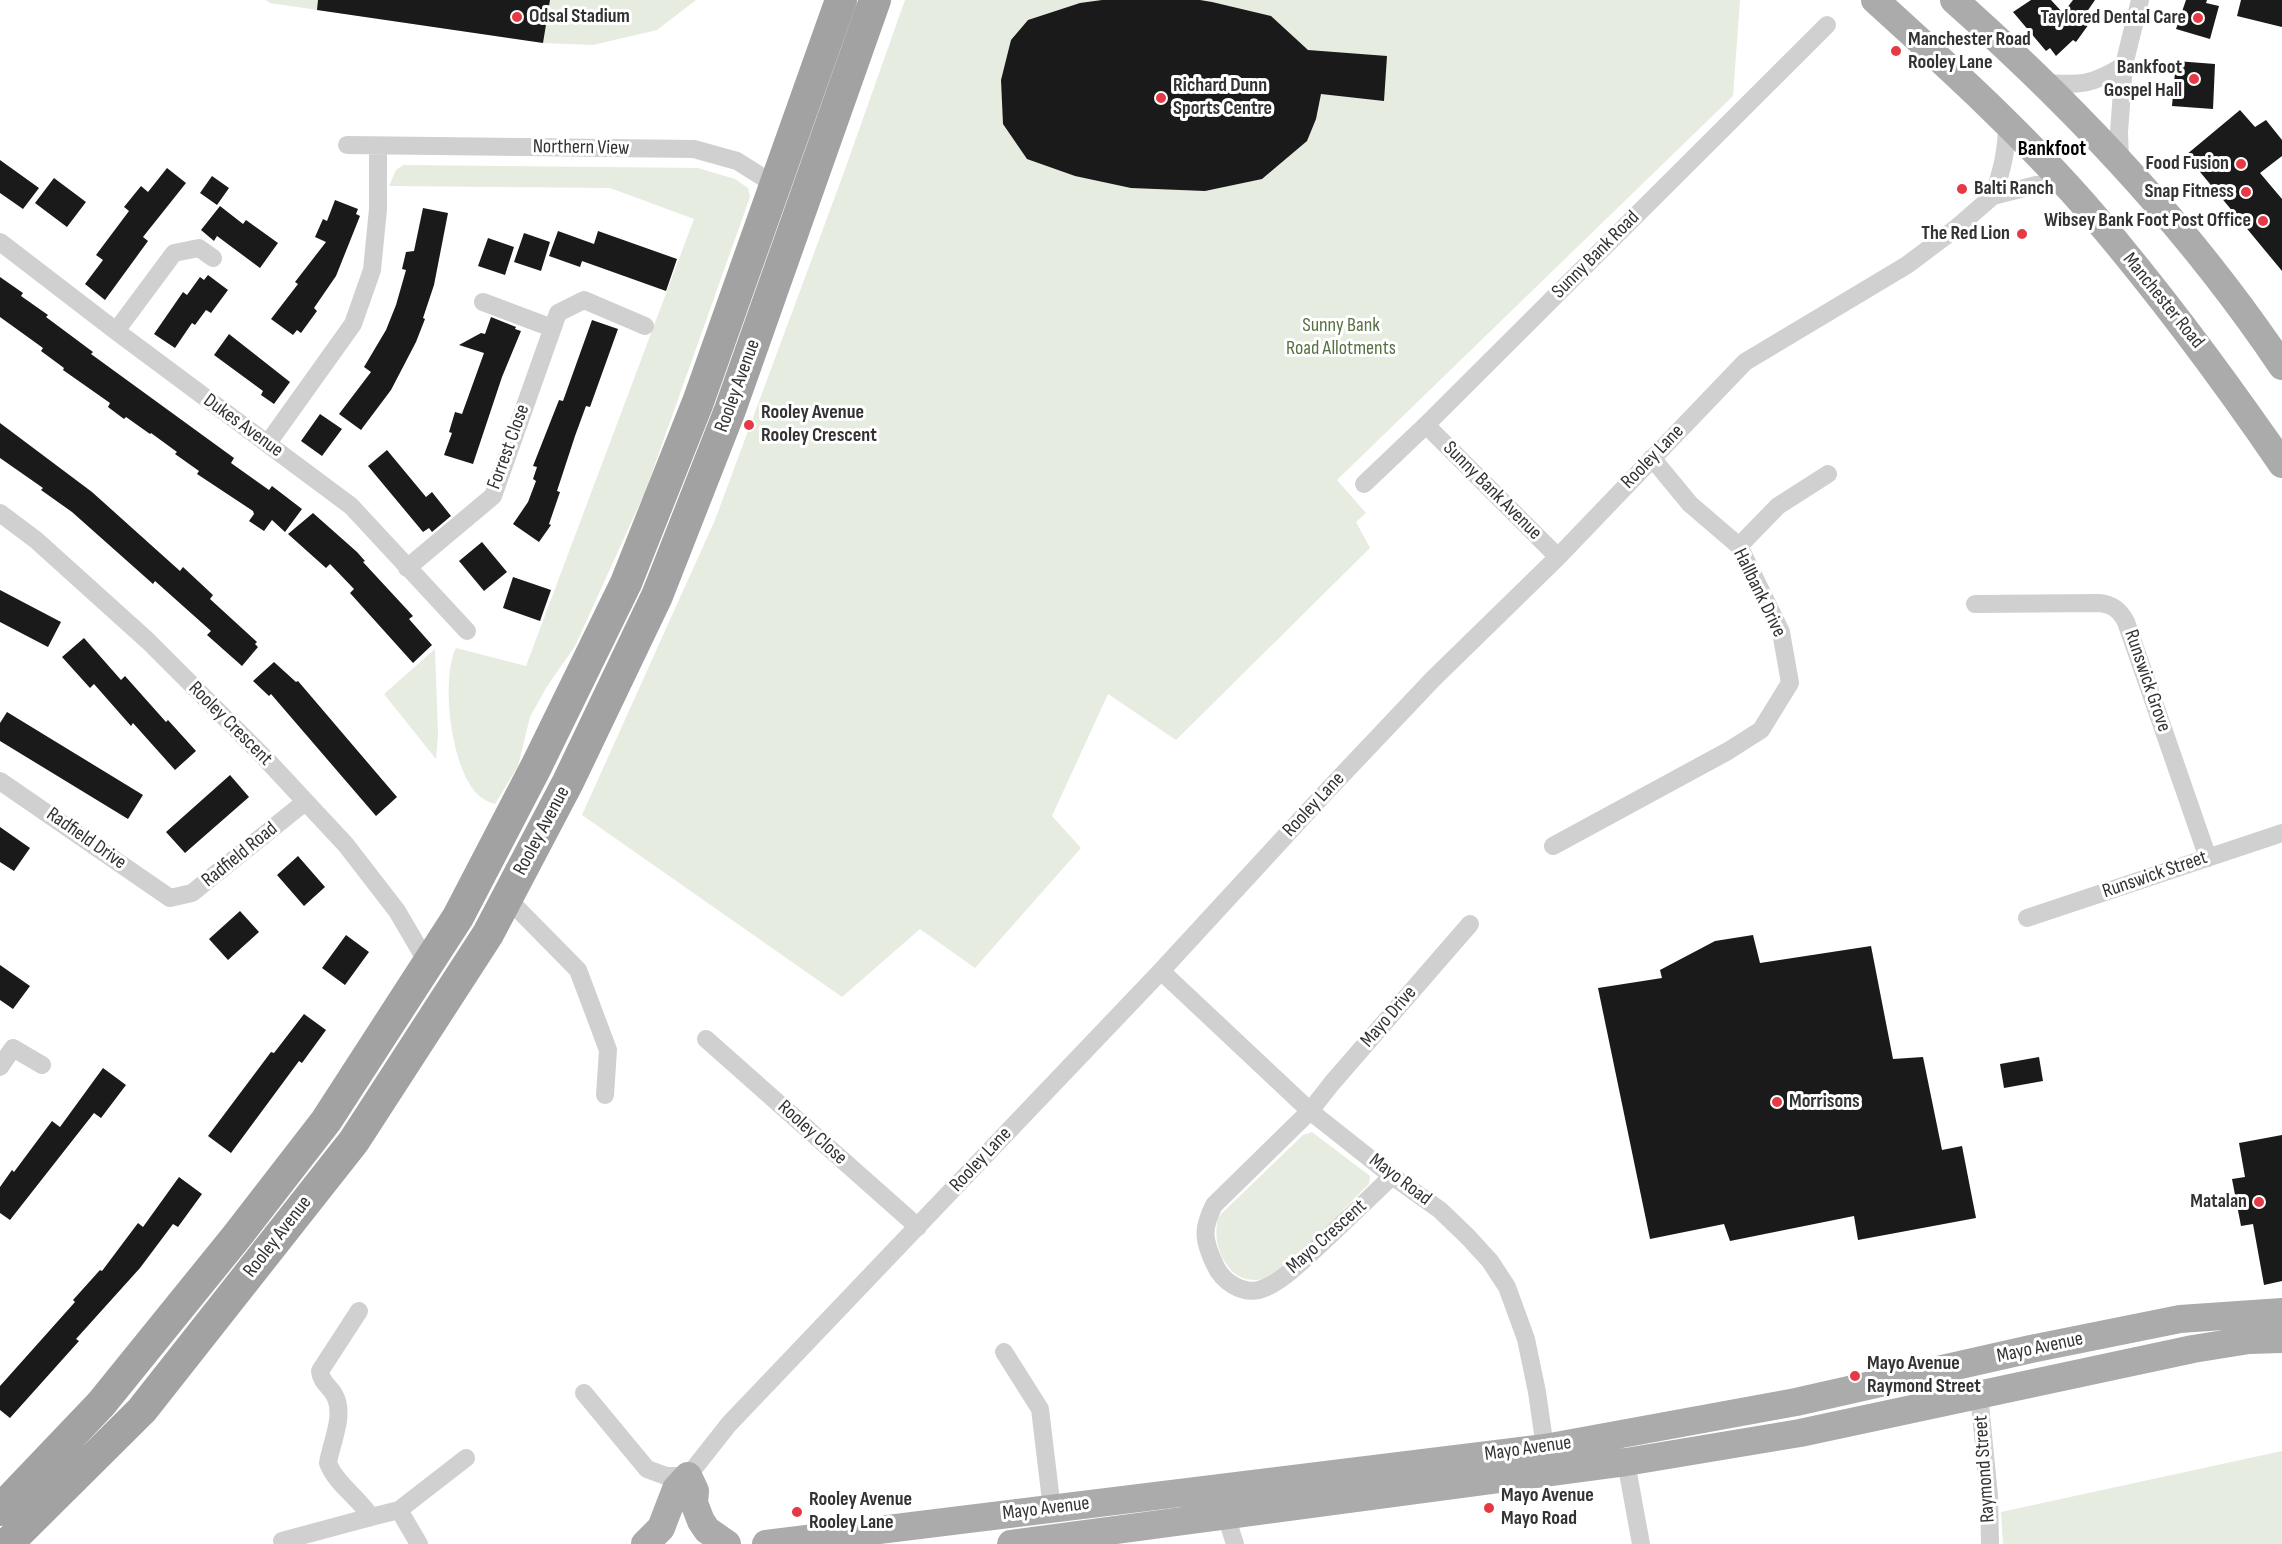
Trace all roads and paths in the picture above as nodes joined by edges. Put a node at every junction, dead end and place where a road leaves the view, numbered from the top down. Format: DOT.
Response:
graph roads {
  1 [pos="841,0"];
  2 [pos="875,0"];
  3 [pos="1875,0"];
  4 [pos="1954,0"];
  5 [pos="2140,0"];
  6 [pos="1827,25"];
  7 [pos="2124,65"];
  8 [pos="2042,83"];
  9 [pos="2007,123"];
  10 [pos="347,145"];
  11 [pos="378,146"];
  12 [pos="2120,162"];
  13 [pos="776,184"];
  14 [pos="2064,184"];
  15 [pos="1993,196"];
  16 [pos="0,242"];
  17 [pos="213,258"];
  18 [pos="483,302"];
  19 [pos="645,326"];
  20 [pos="552,328"];
  21 [pos="116,332"];
  22 [pos="2279,354"];
  23 [pos="1426,425"];
  24 [pos="268,443"];
  25 [pos="1652,458"];
  26 [pos="2282,464"];
  27 [pos="1828,474"];
  28 [pos="1364,484"];
  29 [pos="0,513"];
  30 [pos="1739,546"];
  31 [pos="1558,557"];
  32 [pos="407,568"];
  33 [pos="1975,604"];
  34 [pos="466,631"];
  35 [pos="0,781"];
  36 [pos="305,802"];
  37 [pos="2282,833"];
  38 [pos="1552,846"];
  39 [pos="2208,858"];
  40 [pos="170,898"];
  41 [pos="507,898"];
  42 [pos="2028,918"];
  43 [pos="1470,924"];
  44 [pos="428,964"];
  45 [pos="1161,971"];
  46 [pos="706,1039"];
  47 [pos="6,1044"];
  48 [pos="42,1065"];
  49 [pos="0,1067"];
  50 [pos="605,1095"];
  51 [pos="1310,1111"];
  52 [pos="1392,1176"];
  53 [pos="918,1227"];
  54 [pos="359,1311"];
  55 [pos="2282,1312"];
  56 [pos="2282,1339"];
  57 [pos="1004,1352"];
  58 [pos="584,1394"];
  59 [pos="1979,1394"];
  60 [pos="1545,1448"];
  61 [pos="466,1458"];
  62 [pos="1626,1462"];
  63 [pos="688,1476"];
  64 [pos="1052,1509"];
  65 [pos="0,1510"];
  66 [pos="399,1510"];
  67 [pos="371,1516"];
  68 [pos="1226,1516"];
  69 [pos="282,1541"];
  70 [pos="7,1544"];
  71 [pos="419,1544"];
  72 [pos="645,1544"];
  73 [pos="727,1544"];
  74 [pos="766,1544"];
  75 [pos="1011,1544"];
  76 [pos="1235,1544"];
  77 [pos="1641,1544"];
  78 [pos="1990,1544"];
  1 -- 13 [label="highway, Rooley Avenue"];
  2 -- 41 [label="highway, Rooley Avenue"];
  3 -- 9 [label="main road, Manchester Road"];
  4 -- 8 [label="main road"];
  5 -- 7 [label="street"];
  6 -- 23 [label="street, Sunny Bank Road"];
  7 -- 8 [label="street"];
  7 -- 12 [label="street"];
  8 -- 12 [label="main road"];
  9 -- 14 [label="main road, Manchester Road"];
  9 -- 15 [label="street, Rooley Lane"];
  10 -- 11 [label="street, Northern View"];
  11 -- 13 [label="street, Northern View"];
  11 -- 24 [label="street"];
  12 -- 22 [label="main road"];
  13 -- 44 [label="highway, Rooley Avenue"];
  14 -- 15 [label="street, Rooley Lane"];
  14 -- 26 [label="main road, Manchester Road"];
  15 -- 25 [label="street, Rooley Lane"];
  16 -- 21 [label="street, Dukes Avenue"];
  17 -- 21 [label="street"];
  18 -- 20 [label="street"];
  19 -- 20 [label="street, Forrest Close"];
  20 -- 32 [label="street, Forrest Close"];
  21 -- 24 [label="street, Dukes Avenue"];
  23 -- 28 [label="street, Sunny Bank Road"];
  23 -- 31 [label="street, Sunny Bank Avenue"];
  24 -- 32 [label="street, Dukes Avenue"];
  25 -- 30 [label="street, Hallbank Drive"];
  25 -- 31 [label="street, Rooley Lane"];
  27 -- 30 [label="street"];
  29 -- 36 [label="street, Rooley Crescent"];
  30 -- 38 [label="street, Hallbank Drive"];
  31 -- 45 [label="street, Rooley Lane"];
  32 -- 34 [label="street, Dukes Avenue"];
  33 -- 39 [label="street, Runswick Grove"];
  35 -- 40 [label="street, Radfield Drive"];
  36 -- 40 [label="street, Radfield Road"];
  36 -- 44 [label="street, Rooley Crescent"];
  37 -- 39 [label="street, Runswick Street"];
  39 -- 42 [label="street, Runswick Street"];
  41 -- 50 [label="street"];
  41 -- 70 [label="highway, Rooley Avenue"];
  43 -- 51 [label="street, Mayo Drive"];
  44 -- 65 [label="highway, Rooley Avenue"];
  45 -- 51 [label="street, Mayo Road"];
  45 -- 53 [label="street, Rooley Lane"];
  46 -- 53 [label="street, Rooley Close"];
  47 -- 48 [label="street"];
  47 -- 49 [label="street"];
  51 -- 52 [label="street, Mayo Road"];
  51 -- 52 [label="street, Mayo Crescent"];
  52 -- 60 [label="street, Mayo Road"];
  53 -- 63 [label="street, Rooley Lane"];
  54 -- 67 [label="street"];
  55 -- 60 [label="main road, Mayo Avenue"];
  56 -- 59 [label="main road, Mayo Avenue"];
  57 -- 64 [label="street"];
  58 -- 63 [label="street"];
  59 -- 62 [label="main road, Mayo Avenue"];
  59 -- 78 [label="street, Raymond Street"];
  60 -- 64 [label="main road, Mayo Avenue"];
  61 -- 66 [label="street"];
  62 -- 68 [label="main road, Mayo Avenue"];
  62 -- 77 [label="street"];
  63 -- 72 [label="main road"];
  63 -- 73 [label="main road"];
  64 -- 74 [label="main road, Mayo Avenue"];
  66 -- 67 [label="street"];
  66 -- 71 [label="street"];
  67 -- 69 [label="street"];
  68 -- 75 [label="main road, Mayo Avenue"];
  68 -- 76 [label="street"];
}
